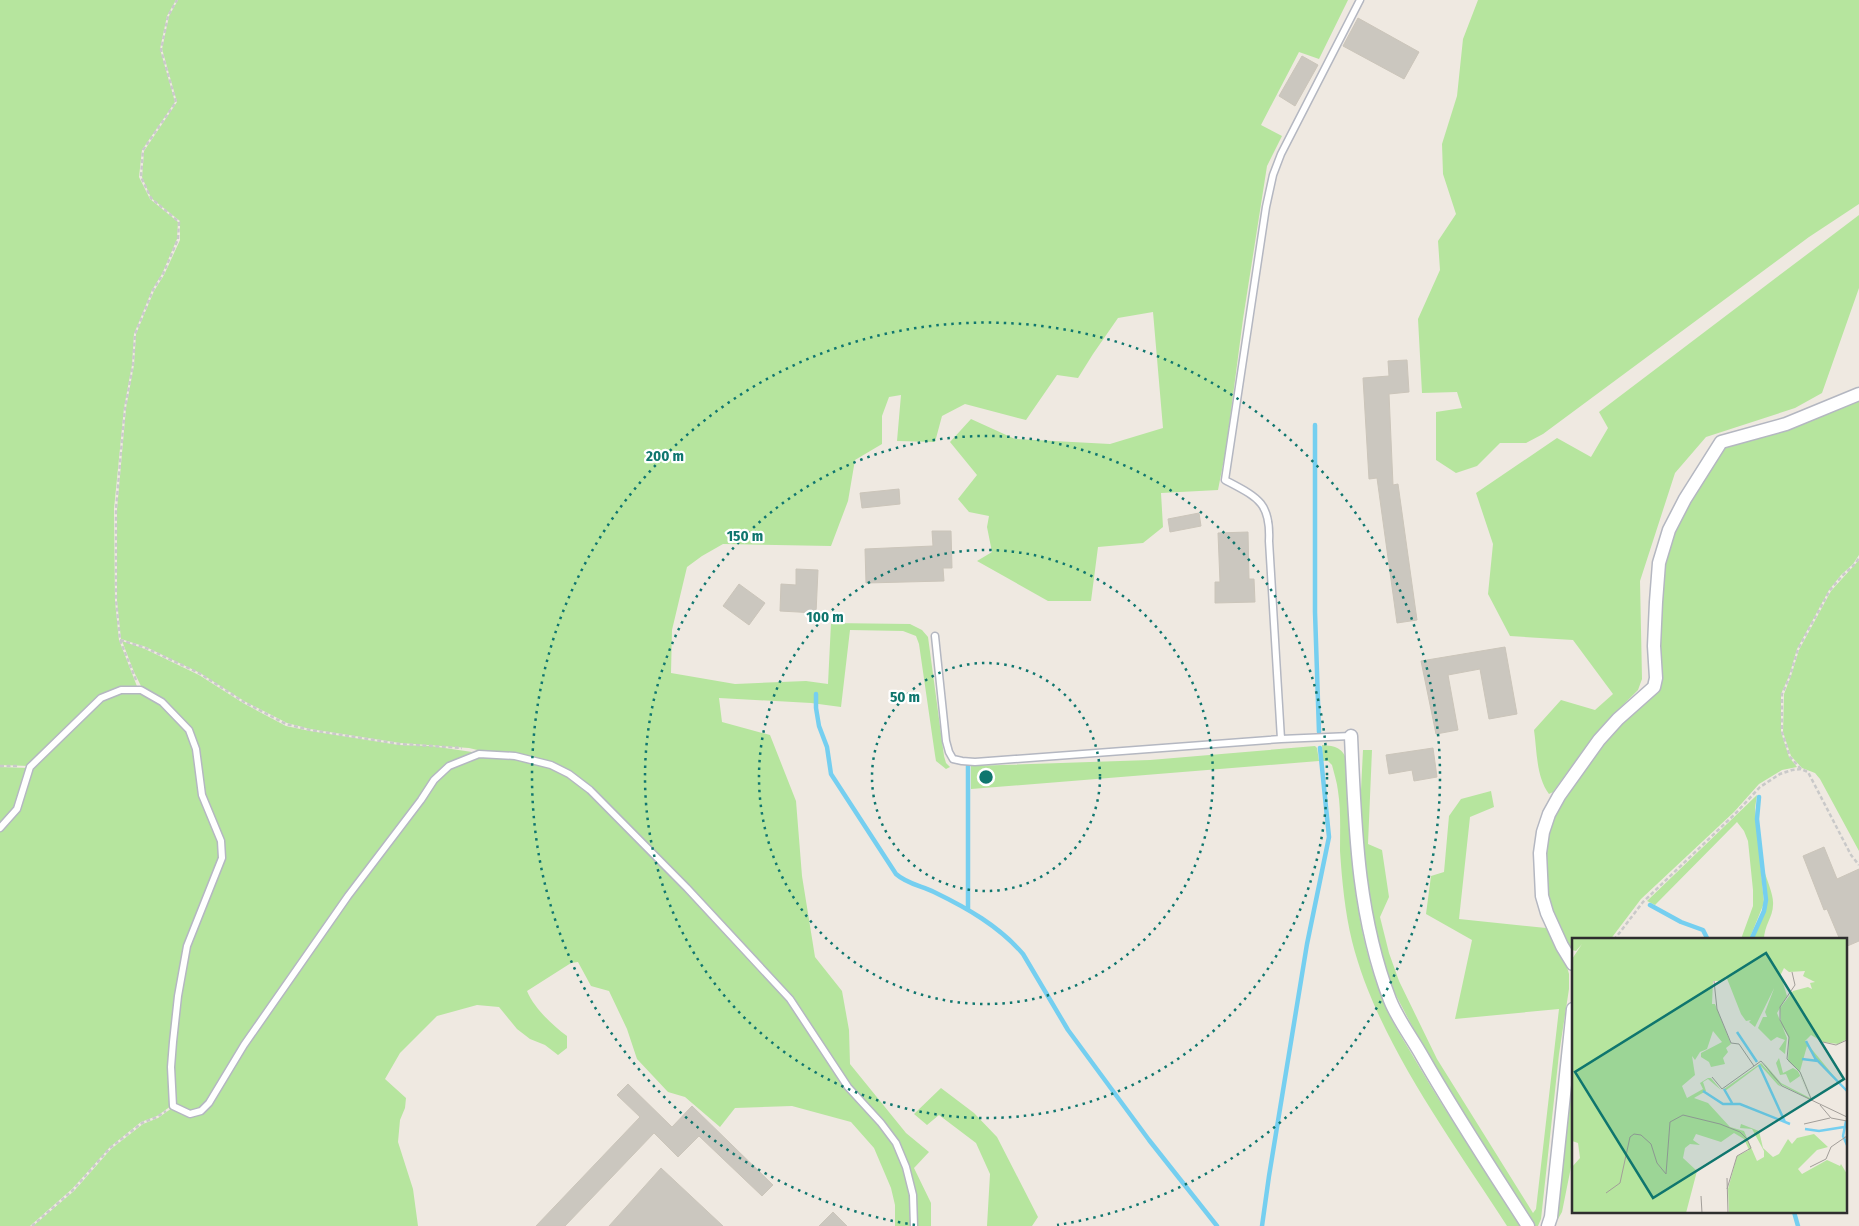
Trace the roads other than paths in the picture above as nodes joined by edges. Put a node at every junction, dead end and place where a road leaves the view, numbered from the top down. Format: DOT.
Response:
graph roads {
  1 [pos="1360,0"];
  2 [pos="1859,394"];
  3 [pos="935,636"];
  4 [pos="1351,736"];
  5 [pos="1281,739"];
  6 [pos="0,828"];
  7 [pos="1572,962"];
  8 [pos="1572,1018"];
  9 [pos="914,1226"];
  10 [pos="1528,1226"];
  11 [pos="1548,1226"];
  1 -- 5 [label="lane"];
  2 -- 7 [label="street"];
  3 -- 5 [label="lane"];
  4 -- 5 [label="lane"];
  4 -- 10 [label="street"];
  6 -- 9 [label="lane"];
  8 -- 11 [label="street"];
}
